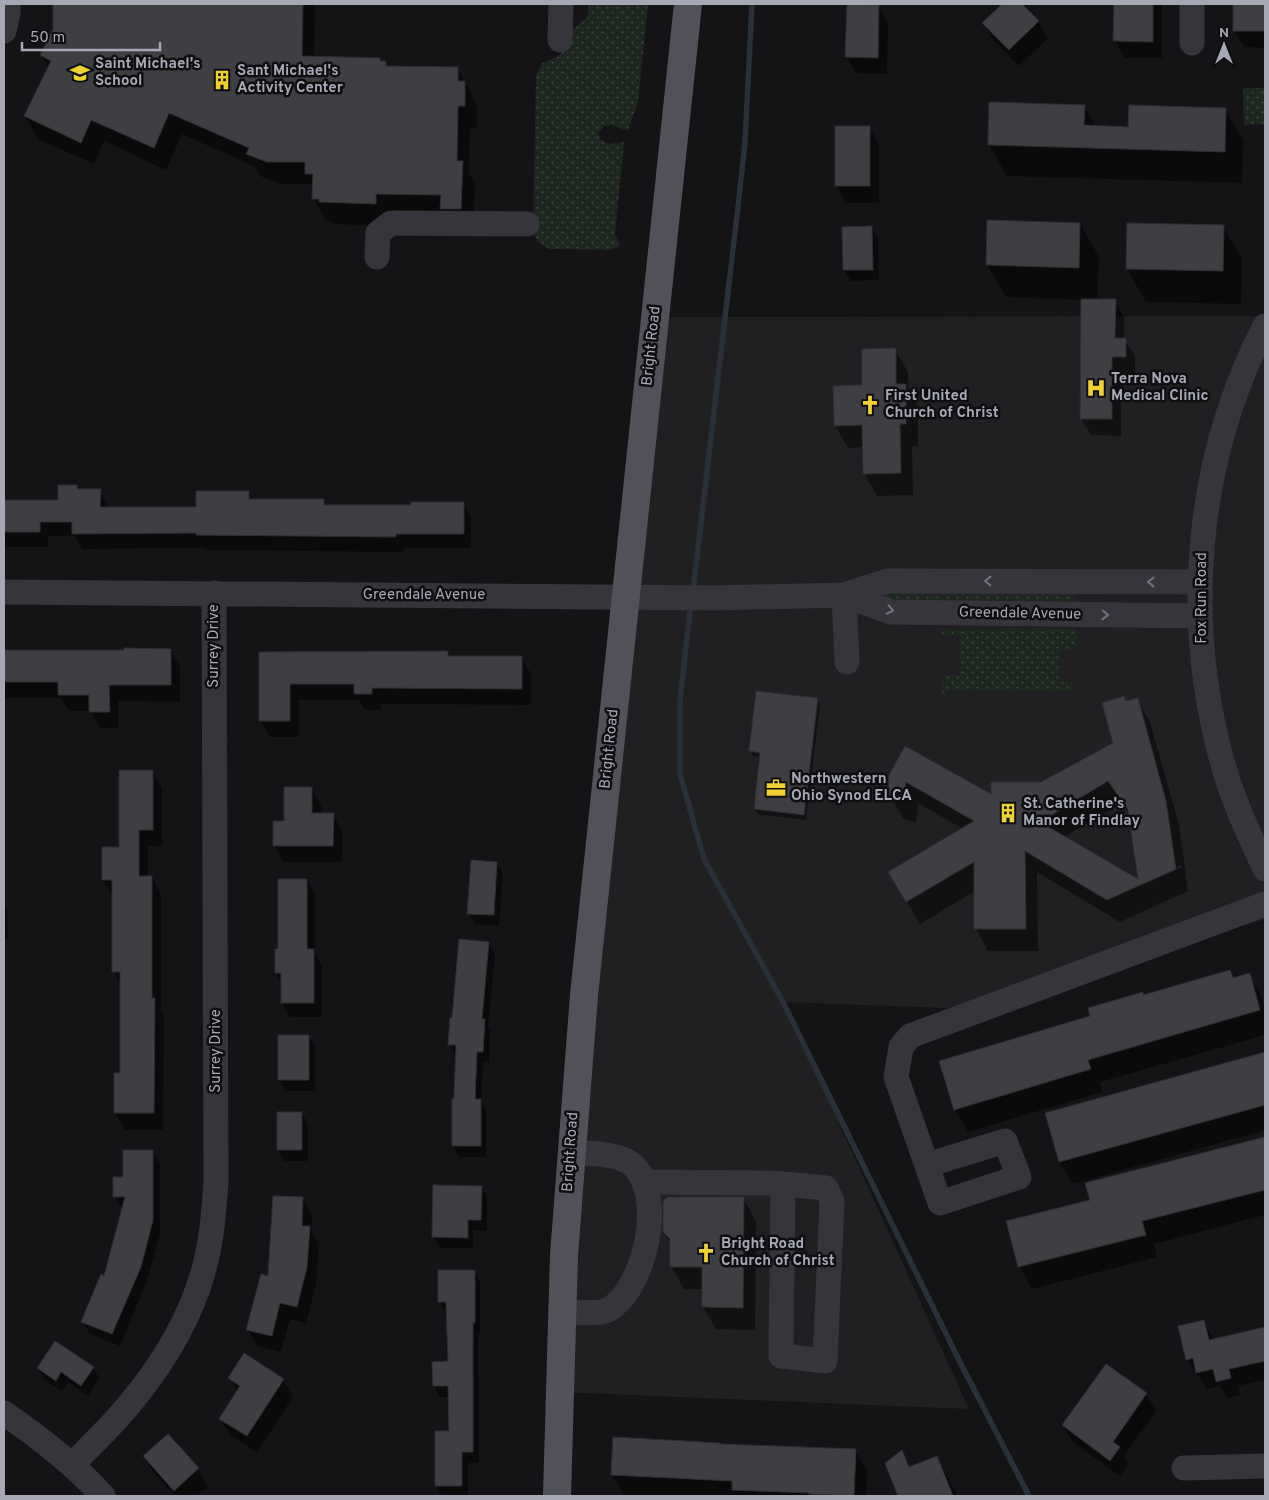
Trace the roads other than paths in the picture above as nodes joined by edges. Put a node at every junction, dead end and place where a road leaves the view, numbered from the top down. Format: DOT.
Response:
graph roads {
  1 [pos="8,4"];
  2 [pos="561,4"];
  3 [pos="688,4"];
  4 [pos="1192,4"];
  5 [pos="4,30"];
  6 [pos="560,40"];
  7 [pos="1192,43"];
  8 [pos="527,224"];
  9 [pos="377,257"];
  10 [pos="1265,326"];
  11 [pos="1200,582"];
  12 [pos="4,592"];
  13 [pos="214,593"];
  14 [pos="844,595"];
  15 [pos="627,596"];
  16 [pos="1200,616"];
  17 [pos="846,662"];
  18 [pos="1265,870"];
  19 [pos="1265,904"];
  20 [pos="571,1152"];
  21 [pos="927,1165"];
  22 [pos="644,1182"];
  23 [pos="783,1184"];
  24 [pos="562,1312"];
  25 [pos="4,1412"];
  26 [pos="72,1465"];
  27 [pos="1265,1466"];
  28 [pos="1184,1468"];
  29 [pos="103,1496"];
  30 [pos="557,1496"];
  1 -- 5 [label="street"];
  2 -- 6 [label="street"];
  3 -- 15 [label="main road, Bright Road"];
  4 -- 7 [label="street"];
  8 -- 9 [label="street"];
  10 -- 11 [label="street, Fox Run Road"];
  11 -- 14 [label="street, Greendale Avenue, one-way"];
  11 -- 16 [label="street, Fox Run Road"];
  12 -- 13 [label="street, Greendale Avenue"];
  13 -- 15 [label="street, Greendale Avenue"];
  13 -- 26 [label="street, Surrey Drive"];
  14 -- 15 [label="street, Greendale Avenue"];
  14 -- 16 [label="street, Greendale Avenue, one-way"];
  14 -- 17 [label="street"];
  15 -- 20 [label="main road, Bright Road"];
  16 -- 18 [label="street, Fox Run Road"];
  19 -- 21 [label="street"];
  20 -- 22 [label="street"];
  20 -- 24 [label="main road, Bright Road"];
  22 -- 23 [label="street"];
  22 -- 24 [label="street"];
  23 -- 23 [label="street"];
  24 -- 30 [label="main road, Bright Road"];
  25 -- 26 [label="street"];
  26 -- 29 [label="street"];
  27 -- 28 [label="street"];
}
